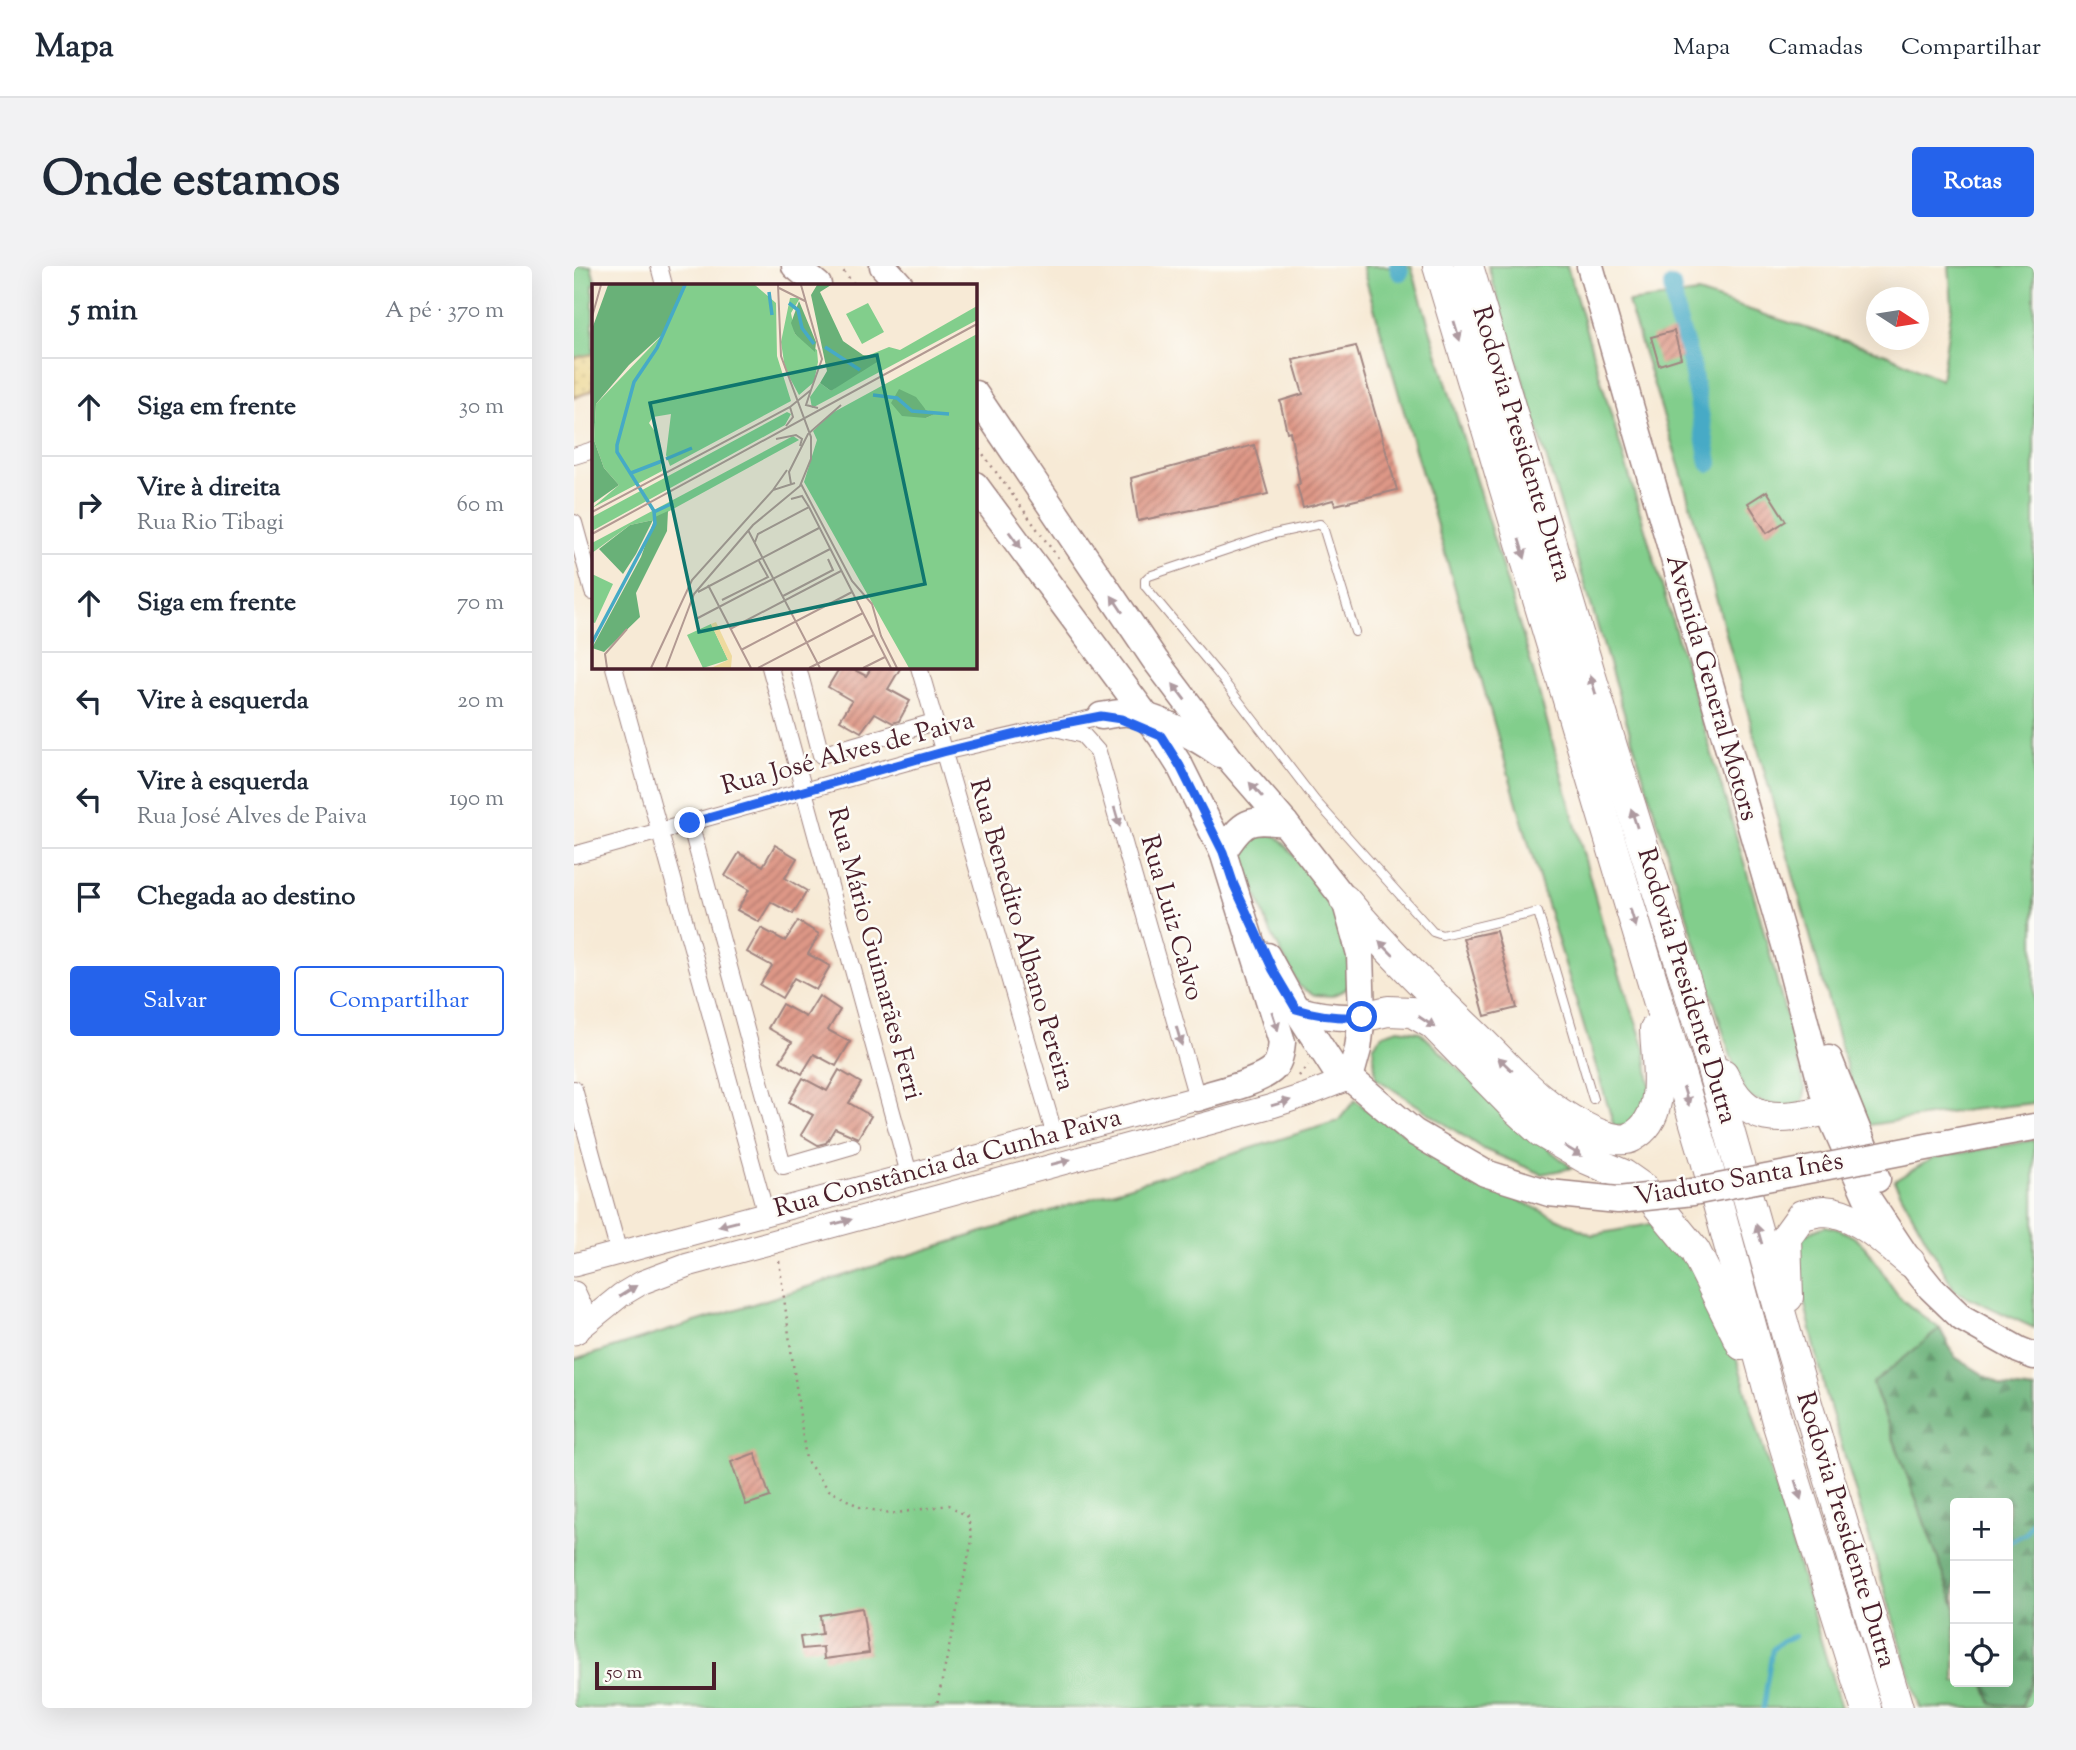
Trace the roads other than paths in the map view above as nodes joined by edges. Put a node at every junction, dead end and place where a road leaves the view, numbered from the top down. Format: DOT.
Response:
graph roads {
  1 [pos="659,266"];
  2 [pos="794,266"];
  3 [pos="883,266"];
  4 [pos="1438,266"];
  5 [pos="1468,266"];
  6 [pos="1590,266"];
  7 [pos="664,284"];
  8 [pos="816,284"];
  9 [pos="899,284"];
  10 [pos="976,395"];
  11 [pos="592,450"];
  12 [pos="574,456"];
  13 [pos="976,486"];
  14 [pos="574,523"];
  15 [pos="592,588"];
  16 [pos="1355,632"];
  17 [pos="1155,660"];
  18 [pos="614,668"];
  19 [pos="770,668"];
  20 [pos="798,668"];
  21 [pos="919,668"];
  22 [pos="1101,716"];
  23 [pos="1147,717"];
  24 [pos="934,722"];
  25 [pos="1049,726"];
  26 [pos="943,752"];
  27 [pos="1233,763"];
  28 [pos="804,791"];
  29 [pos="690,823"];
  30 [pos="1285,823"];
  31 [pos="660,831"];
  32 [pos="1223,852"];
  33 [pos="574,855"];
  34 [pos="1234,885"];
  35 [pos="1345,900"];
  36 [pos="1787,952"];
  37 [pos="1653,984"];
  38 [pos="1296,1009"];
  39 [pos="1362,1017"];
  40 [pos="1699,1023"];
  41 [pos="1350,1078"];
  42 [pos="574,1089"];
  43 [pos="1197,1098"];
  44 [pos="1593,1099"];
  45 [pos="1828,1110"];
  46 [pos="2034,1127"];
  47 [pos="1858,1131"];
  48 [pos="1055,1136"];
  49 [pos="852,1146"];
  50 [pos="909,1174"];
  51 [pos="766,1214"];
  52 [pos="619,1253"];
  53 [pos="1910,1262"];
  54 [pos="574,1265"];
  55 [pos="574,1293"];
  56 [pos="576,1332"];
  57 [pos="1790,1347"];
  58 [pos="2034,1356"];
  59 [pos="1778,1425"];
  60 [pos="1866,1708"];
  61 [pos="1898,1708"];
  1 -- 7 [label="street"];
  2 -- 8 [label="main road"];
  3 -- 9 [label="main road"];
  4 -- 37 [label="highway, Rodovia Presidente Dutra, one-way"];
  40 -- 5 [label="highway, Rodovia Presidente Dutra, one-way"];
  6 -- 36 [label="main road, Avenida General Motors"];
  17 -- 10 [label="main road, one-way"];
  11 -- 12 [label="street"];
  13 -- 23 [label="main road, one-way"];
  14 -- 15 [label="street"];
  16 -- 44 [label="lane"];
  17 -- 23 [label="main road"];
  27 -- 17 [label="main road, one-way"];
  18 -- 31 [label="street"];
  19 -- 28 [label="street, Rua Mário Guimarães Ferri"];
  20 -- 24 [label="street"];
  21 -- 24 [label="street, Rua Benedito Albano Pereira"];
  22 -- 23 [label="main road"];
  22 -- 25 [label="street, Rua José Alves de Paiva"];
  23 -- 27 [label="main road"];
  23 -- 32 [label="main road"];
  24 -- 26 [label="street, Rua Benedito Albano Pereira"];
  25 -- 26 [label="street, Rua José Alves de Paiva"];
  25 -- 43 [label="street, Rua Luiz Calvo, one-way"];
  26 -- 28 [label="street, Rua José Alves de Paiva"];
  26 -- 48 [label="street, Rua Benedito Albano Pereira"];
  30 -- 27 [label="main road, one-way"];
  28 -- 29 [label="street, Rua José Alves de Paiva"];
  28 -- 50 [label="street, Rua Mário Guimarães Ferri"];
  29 -- 31 [label="street, Rua José Alves de Paiva"];
  29 -- 49 [label="street"];
  30 -- 32 [label="main road"];
  30 -- 35 [label="main road"];
  31 -- 33 [label="street, Rua José Alves de Paiva"];
  31 -- 51 [label="street"];
  32 -- 34 [label="main road"];
  34 -- 38 [label="main road, Viaduto Santa Inês"];
  34 -- 43 [label="main road, one-way"];
  37 -- 35 [label="highway, one-way"];
  35 -- 39 [label="main road"];
  36 -- 45 [label="main road, Avenida General Motors"];
  36 -- 47 [label="main road"];
  37 -- 59 [label="highway, Rodovia Presidente Dutra, one-way"];
  38 -- 39 [label="main road"];
  38 -- 41 [label="main road, Viaduto Santa Inês"];
  39 -- 41 [label="main road"];
  39 -- 59 [label="highway, one-way"];
  40 -- 45 [label="highway"];
  57 -- 40 [label="highway, Rodovia Presidente Dutra, one-way"];
  41 -- 46 [label="main road, Viaduto Santa Inês, bridge"];
  56 -- 41 [label="street, Rua Constância da Cunha Paiva, one-way"];
  42 -- 52 [label="street"];
  43 -- 48 [label="street, Rua Constância da Cunha Paiva"];
  45 -- 47 [label="main road"];
  45 -- 53 [label="main road, Avenida General Motors"];
  47 -- 53 [label="main road"];
  48 -- 50 [label="street, Rua Constância da Cunha Paiva"];
  50 -- 51 [label="street, Rua Constância da Cunha Paiva"];
  51 -- 52 [label="street, Rua Constância da Cunha Paiva, one-way"];
  52 -- 54 [label="street, Rua Constância da Cunha Paiva"];
  53 -- 57 [label="highway"];
  53 -- 58 [label="main road"];
  55 -- 56 [label="street"];
  57 -- 61 [label="highway, Rodovia Presidente Dutra"];
  59 -- 60 [label="highway, Rodovia Presidente Dutra, one-way"];
}
